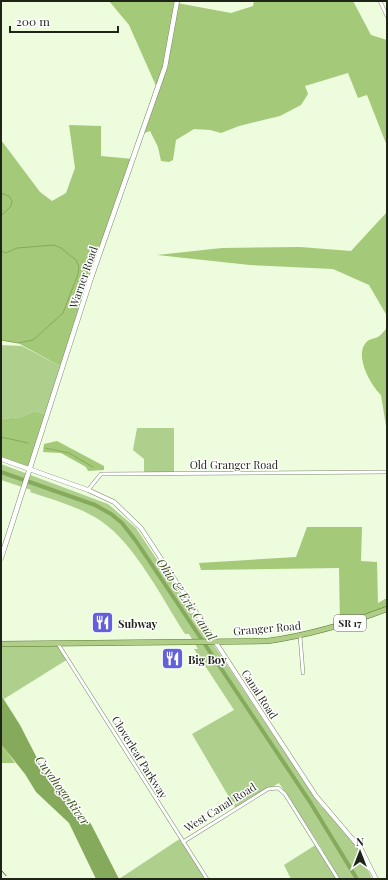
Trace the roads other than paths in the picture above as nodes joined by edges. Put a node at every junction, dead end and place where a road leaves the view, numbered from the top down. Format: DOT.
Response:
graph roads {
  1 [pos="177,1"];
  2 [pos="380,1"];
  3 [pos="387,16"];
  4 [pos="1,459"];
  5 [pos="28,471"];
  6 [pos="387,472"];
  7 [pos="88,490"];
  8 [pos="1,558"];
  9 [pos="387,609"];
  10 [pos="300,636"];
  11 [pos="215,642"];
  12 [pos="1,644"];
  13 [pos="58,644"];
  14 [pos="303,673"];
  15 [pos="183,842"];
  16 [pos="207,879"];
  17 [pos="338,879"];
  18 [pos="376,879"];
  1 -- 5 [label="main road, Warner Road"];
  2 -- 3 [label="street"];
  4 -- 5 [label="street, Canal Road"];
  5 -- 7 [label="street, Canal Road"];
  5 -- 8 [label="main road, Warner Road"];
  6 -- 7 [label="street, Old Granger Road"];
  7 -- 11 [label="street, Canal Road"];
  9 -- 10 [label="main road, Granger Road / SR 17"];
  10 -- 11 [label="main road, Granger Road / SR 17"];
  10 -- 14 [label="street"];
  11 -- 13 [label="main road, Granger Road / SR 17"];
  11 -- 18 [label="street, Canal Road"];
  12 -- 13 [label="main road, Granger Road / SR 17"];
  13 -- 15 [label="street, Cloverleaf Parkway"];
  15 -- 16 [label="street, Cloverleaf Parkway"];
  15 -- 17 [label="street, West Canal Road"];
}
